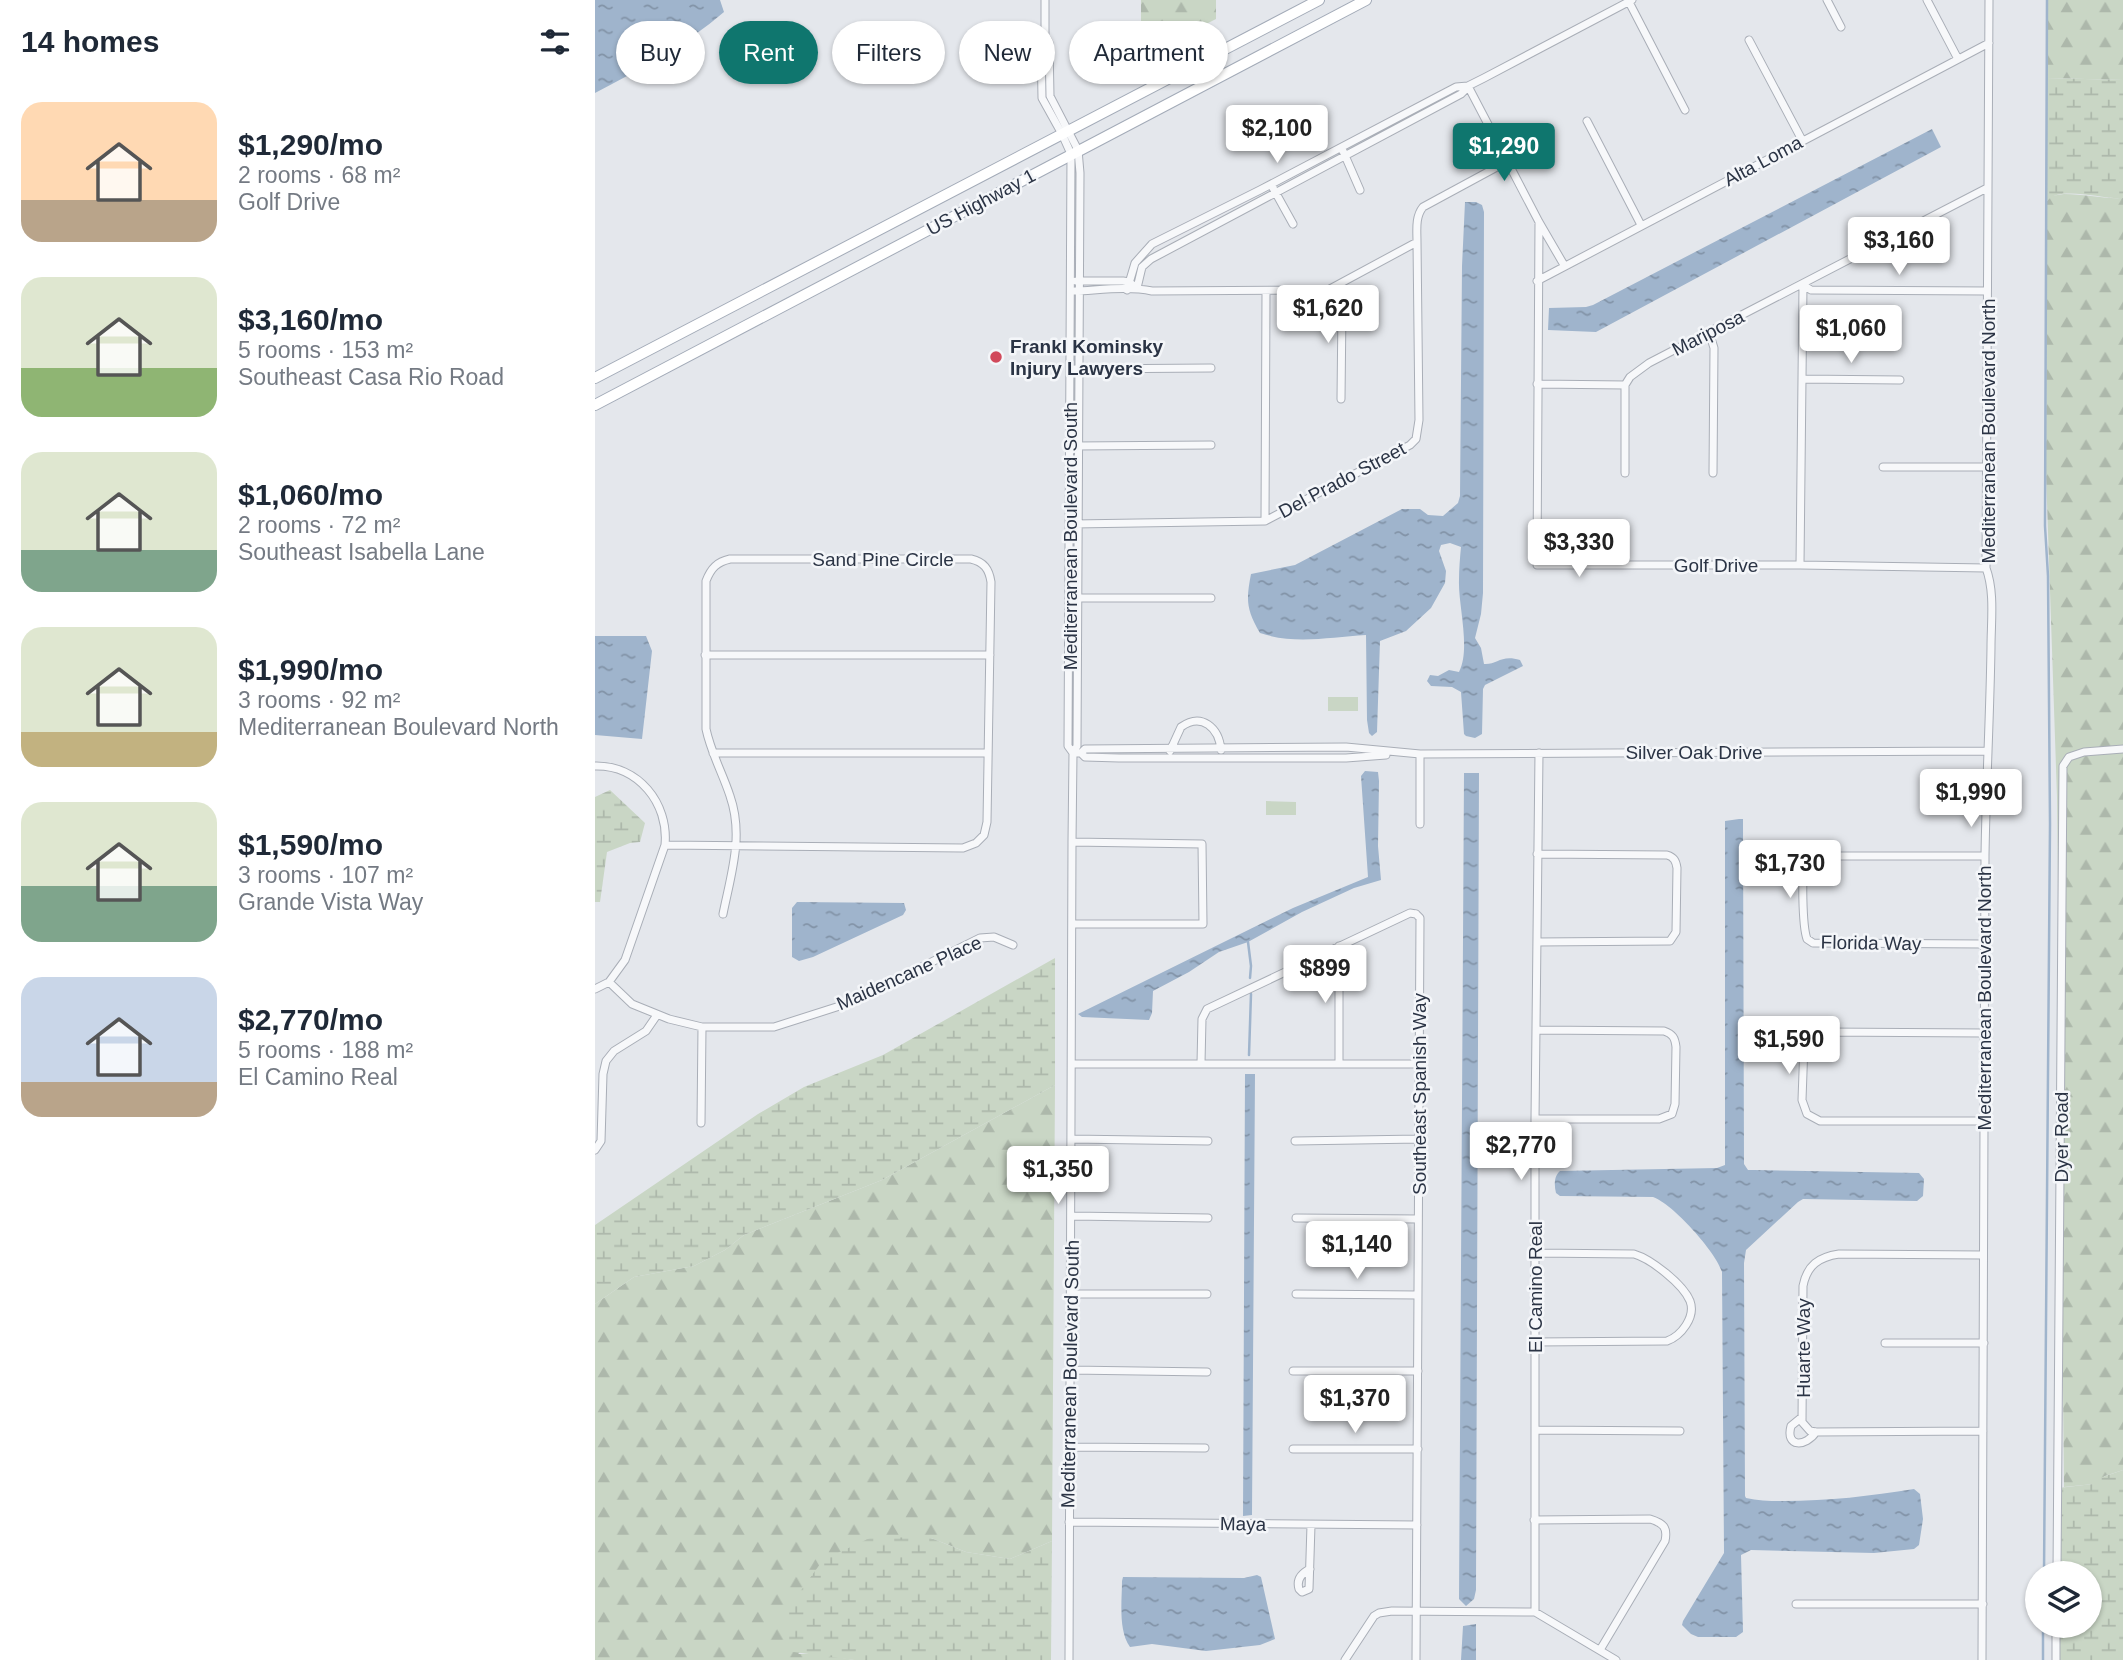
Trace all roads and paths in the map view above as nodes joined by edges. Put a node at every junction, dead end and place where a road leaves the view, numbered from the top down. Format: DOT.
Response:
graph roads {
  1 [pos="1045,0"];
  2 [pos="1319,0"];
  3 [pos="1366,0"];
  4 [pos="1827,0"];
  5 [pos="1927,0"];
  6 [pos="1989,0"];
  7 [pos="1630,1"];
  8 [pos="1841,27"];
  9 [pos="1748,40"];
  10 [pos="1989,43"];
  11 [pos="1958,59"];
  12 [pos="1468,86"];
  13 [pos="1685,110"];
  14 [pos="1587,121"];
  15 [pos="1066,132"];
  16 [pos="1802,140"];
  17 [pos="1343,151"];
  18 [pos="1075,152"];
  19 [pos="1509,161"];
  20 [pos="1272,184"];
  21 [pos="1987,188"];
  22 [pos="1360,190"];
  23 [pos="1275,192"];
  24 [pos="1539,222"];
  25 [pos="1293,224"];
  26 [pos="1641,225"];
  27 [pos="1417,243"];
  28 [pos="1564,265"];
  29 [pos="1075,281"];
  30 [pos="1537,281"];
  31 [pos="1803,285"];
  32 [pos="1128,286"];
  33 [pos="1337,287"];
  34 [pos="1137,288"];
  35 [pos="1075,291"];
  36 [pos="1987,291"];
  37 [pos="1266,292"];
  38 [pos="1709,332"];
  39 [pos="1211,368"];
  40 [pos="1075,369"];
  41 [pos="595,379"];
  42 [pos="1802,379"];
  43 [pos="1899,380"];
  44 [pos="1537,384"];
  45 [pos="1625,385"];
  46 [pos="1341,399"];
  47 [pos="595,405"];
  48 [pos="1211,445"];
  49 [pos="1074,446"];
  50 [pos="1883,467"];
  51 [pos="1988,467"];
  52 [pos="1625,473"];
  53 [pos="1713,473"];
  54 [pos="1265,521"];
  55 [pos="1074,524"];
  56 [pos="1800,565"];
  57 [pos="1986,568"];
  58 [pos="1073,598"];
  59 [pos="1211,598"];
  60 [pos="705,655"];
  61 [pos="990,655"];
  62 [pos="1221,747"];
  63 [pos="1170,748"];
  64 [pos="2123,749"];
  65 [pos="1987,751"];
  66 [pos="988,752"];
  67 [pos="713,753"];
  68 [pos="1077,753"];
  69 [pos="1401,753"];
  70 [pos="1539,753"];
  71 [pos="1420,754"];
  72 [pos="1170,758"];
  73 [pos="1221,758"];
  74 [pos="595,766"];
  75 [pos="1420,824"];
  76 [pos="1072,842"];
  77 [pos="665,845"];
  78 [pos="737,847"];
  79 [pos="1537,853"];
  80 [pos="1985,856"];
  81 [pos="1420,906"];
  82 [pos="723,914"];
  83 [pos="1416,914"];
  84 [pos="1073,924"];
  85 [pos="1537,942"];
  86 [pos="1984,944"];
  87 [pos="1013,945"];
  88 [pos="1339,946"];
  89 [pos="609,982"];
  90 [pos="595,989"];
  91 [pos="657,1015"];
  92 [pos="702,1027"];
  93 [pos="1537,1030"];
  94 [pos="1984,1033"];
  95 [pos="1201,1063"];
  96 [pos="1072,1064"];
  97 [pos="1339,1064"];
  98 [pos="1419,1064"];
  99 [pos="1535,1119"];
  100 [pos="1984,1121"];
  101 [pos="701,1123"];
  102 [pos="1071,1139"];
  103 [pos="1419,1139"];
  104 [pos="1208,1141"];
  105 [pos="1295,1141"];
  106 [pos="595,1150"];
  107 [pos="1072,1216"];
  108 [pos="1208,1217"];
  109 [pos="1296,1218"];
  110 [pos="1417,1219"];
  111 [pos="1535,1253"];
  112 [pos="1983,1255"];
  113 [pos="1071,1294"];
  114 [pos="1207,1294"];
  115 [pos="1296,1294"];
  116 [pos="1418,1295"];
  117 [pos="1535,1342"];
  118 [pos="1885,1343"];
  119 [pos="1984,1343"];
  120 [pos="1071,1370"];
  121 [pos="1417,1370"];
  122 [pos="1293,1371"];
  123 [pos="1207,1372"];
  124 [pos="1802,1417"];
  125 [pos="1535,1430"];
  126 [pos="1680,1431"];
  127 [pos="1983,1431"];
  128 [pos="1816,1432"];
  129 [pos="1070,1447"];
  130 [pos="1205,1448"];
  131 [pos="1293,1449"];
  132 [pos="1417,1449"];
  133 [pos="1534,1520"];
  134 [pos="1069,1522"];
  135 [pos="1311,1525"];
  136 [pos="1417,1525"];
  137 [pos="2057,1561"];
  138 [pos="1310,1569"];
  139 [pos="1796,1604"];
  140 [pos="1983,1604"];
  141 [pos="1417,1612"];
  142 [pos="1535,1612"];
  143 [pos="2056,1638"];
  144 [pos="1599,1650"];
  145 [pos="1069,1660"];
  146 [pos="1345,1660"];
  147 [pos="1416,1660"];
  148 [pos="1616,1660"];
  149 [pos="1982,1660"];
  150 [pos="2056,1660"];
  1 -- 15 [label="street, Mediterranean Boulevard South"];
  2 -- 15 [label="main road, US Highway 1"];
  3 -- 18 [label="main road, US Highway 1"];
  4 -- 8 [label="street"];
  5 -- 11 [label="street"];
  6 -- 10 [label="street, Mediterranean Boulevard North"];
  7 -- 12 [label="street"];
  7 -- 13 [label="street"];
  9 -- 16 [label="street"];
  10 -- 11 [label="street, Alta Loma"];
  10 -- 21 [label="street, Mediterranean Boulevard North"];
  11 -- 16 [label="street, Alta Loma"];
  12 -- 17 [label="street"];
  12 -- 19 [label="street, Golf Drive"];
  14 -- 26 [label="street"];
  15 -- 18 [label="street, Mediterranean Boulevard South"];
  15 -- 41 [label="main road, US Highway 1"];
  16 -- 26 [label="street, Alta Loma"];
  17 -- 20 [label="street"];
  17 -- 22 [label="street"];
  17 -- 23 [label="street"];
  18 -- 29 [label="street, Mediterranean Boulevard South"];
  18 -- 47 [label="main road, US Highway 1"];
  19 -- 24 [label="street, Golf Drive"];
  19 -- 27 [label="street"];
  20 -- 23 [label="street"];
  20 -- 32 [label="street"];
  21 -- 31 [label="street, Mariposa"];
  21 -- 36 [label="street, Mediterranean Boulevard North"];
  23 -- 25 [label="street"];
  23 -- 34 [label="street"];
  24 -- 28 [label="street, Golf Drive"];
  24 -- 30 [label="street, Golf Drive"];
  26 -- 28 [label="street, Alta Loma"];
  27 -- 33 [label="street"];
  27 -- 54 [label="street, Del Prado Street"];
  28 -- 30 [label="street, Alta Loma"];
  29 -- 32 [label="street"];
  29 -- 35 [label="street, Mediterranean Boulevard South"];
  30 -- 44 [label="street, Golf Drive"];
  31 -- 36 [label="street"];
  31 -- 38 [label="street, Mariposa"];
  31 -- 42 [label="street"];
  32 -- 34 [label="street"];
  32 -- 35 [label="street"];
  33 -- 37 [label="street"];
  33 -- 46 [label="street"];
  34 -- 37 [label="street"];
  35 -- 40 [label="street, Mediterranean Boulevard South"];
  36 -- 51 [label="street, Mediterranean Boulevard North"];
  37 -- 54 [label="street"];
  38 -- 45 [label="street, Mariposa"];
  38 -- 53 [label="street"];
  39 -- 40 [label="street"];
  40 -- 49 [label="street, Mediterranean Boulevard South"];
  42 -- 43 [label="street"];
  42 -- 56 [label="street"];
  44 -- 45 [label="street"];
  44 -- 56 [label="street, Golf Drive"];
  45 -- 52 [label="street"];
  48 -- 49 [label="street"];
  49 -- 55 [label="street, Mediterranean Boulevard South"];
  50 -- 51 [label="street"];
  51 -- 57 [label="street, Mediterranean Boulevard North"];
  54 -- 55 [label="street, Del Prado Street"];
  55 -- 58 [label="street, Mediterranean Boulevard South"];
  56 -- 57 [label="street, Golf Drive"];
  57 -- 65 [label="street, Mediterranean Boulevard North"];
  58 -- 59 [label="street"];
  58 -- 68 [label="street, Mediterranean Boulevard South"];
  60 -- 61 [label="street"];
  60 -- 61 [label="street, Sand Pine Circle"];
  60 -- 67 [label="street, Sand Pine Circle"];
  61 -- 66 [label="street, Sand Pine Circle"];
  62 -- 63 [label="street, Silver Oak Drive"];
  62 -- 63 [label="street"];
  62 -- 69 [label="street, Silver Oak Drive"];
  62 -- 73 [label="street"];
  63 -- 68 [label="street, Silver Oak Drive"];
  63 -- 72 [label="street"];
  64 -- 137 [label="street, Dyer Road"];
  65 -- 70 [label="street, Silver Oak Drive"];
  65 -- 80 [label="street, Mediterranean Boulevard North"];
  66 -- 67 [label="street"];
  66 -- 78 [label="street, Sand Pine Circle"];
  67 -- 78 [label="street, Sand Pine Circle"];
  68 -- 72 [label="street, Silver Oak Drive"];
  68 -- 76 [label="street, Mediterranean Boulevard South"];
  69 -- 71 [label="street, Silver Oak Drive"];
  69 -- 73 [label="street, Silver Oak Drive"];
  70 -- 71 [label="street, Silver Oak Drive"];
  70 -- 79 [label="street, El Camino Real"];
  71 -- 75 [label="street"];
  72 -- 73 [label="street, Silver Oak Drive"];
  74 -- 77 [label="street"];
  76 -- 84 [label="street, Mediterranean Boulevard South"];
  76 -- 84 [label="street"];
  77 -- 78 [label="street, Sand Pine Circle"];
  77 -- 89 [label="street"];
  78 -- 82 [label="street"];
  79 -- 85 [label="street, El Camino Real"];
  79 -- 85 [label="street"];
  80 -- 86 [label="street, Mediterranean Boulevard North"];
  80 -- 86 [label="street, Florida Way"];
  81 -- 83 [label="street"];
  83 -- 88 [label="street"];
  83 -- 98 [label="street, Southeast Spanish Way"];
  84 -- 96 [label="street, Mediterranean Boulevard South"];
  85 -- 93 [label="street, El Camino Real"];
  86 -- 94 [label="street, Mediterranean Boulevard North"];
  87 -- 92 [label="street, Maidencane Place"];
  88 -- 95 [label="street"];
  88 -- 97 [label="street"];
  89 -- 90 [label="street"];
  89 -- 91 [label="street, Maidencane Place"];
  91 -- 92 [label="street, Maidencane Place"];
  91 -- 106 [label="street"];
  92 -- 101 [label="street"];
  93 -- 99 [label="street, El Camino Real"];
  93 -- 99 [label="street"];
  94 -- 100 [label="street, Mediterranean Boulevard North"];
  94 -- 100 [label="street"];
  95 -- 96 [label="street"];
  95 -- 97 [label="street"];
  96 -- 102 [label="street, Mediterranean Boulevard South"];
  97 -- 98 [label="street"];
  98 -- 103 [label="street, Southeast Spanish Way"];
  99 -- 111 [label="street, El Camino Real"];
  100 -- 112 [label="street, Mediterranean Boulevard North"];
  102 -- 104 [label="street"];
  102 -- 107 [label="street, Mediterranean Boulevard South"];
  103 -- 105 [label="street"];
  103 -- 110 [label="street, Southeast Spanish Way"];
  107 -- 108 [label="street"];
  107 -- 113 [label="street, Mediterranean Boulevard South"];
  109 -- 110 [label="street"];
  110 -- 116 [label="street, Southeast Spanish Way"];
  111 -- 117 [label="street, El Camino Real"];
  111 -- 117 [label="street"];
  112 -- 119 [label="street, Mediterranean Boulevard North"];
  112 -- 124 [label="street, Huarte Way"];
  113 -- 114 [label="street"];
  113 -- 120 [label="street, Mediterranean Boulevard South"];
  115 -- 116 [label="street"];
  116 -- 121 [label="street, Southeast Spanish Way"];
  117 -- 125 [label="street, El Camino Real"];
  118 -- 119 [label="street"];
  119 -- 127 [label="street, Mediterranean Boulevard North"];
  120 -- 123 [label="street"];
  120 -- 129 [label="street, Mediterranean Boulevard South"];
  121 -- 122 [label="street"];
  121 -- 132 [label="street, Southeast Spanish Way"];
  124 -- 128 [label="street, Huarte Way"];
  124 -- 128 [label="street"];
  125 -- 126 [label="street"];
  125 -- 133 [label="street, El Camino Real"];
  127 -- 128 [label="street"];
  127 -- 140 [label="street, Mediterranean Boulevard North"];
  129 -- 130 [label="street"];
  129 -- 134 [label="street, Mediterranean Boulevard South"];
  131 -- 132 [label="street"];
  132 -- 136 [label="street, Southeast Spanish Way"];
  133 -- 142 [label="street, El Camino Real"];
  133 -- 144 [label="street"];
  134 -- 135 [label="street, Maya"];
  134 -- 145 [label="street, Mediterranean Boulevard South"];
  135 -- 136 [label="street, Maya"];
  135 -- 138 [label="street"];
  136 -- 141 [label="street, Southeast Spanish Way"];
  139 -- 140 [label="street"];
  140 -- 149 [label="street, Mediterranean Boulevard North"];
  141 -- 142 [label="street"];
  141 -- 146 [label="street"];
  141 -- 147 [label="street, Southeast Spanish Way"];
  142 -- 144 [label="street"];
  143 -- 150 [label="street"];
  144 -- 148 [label="street"];
}
